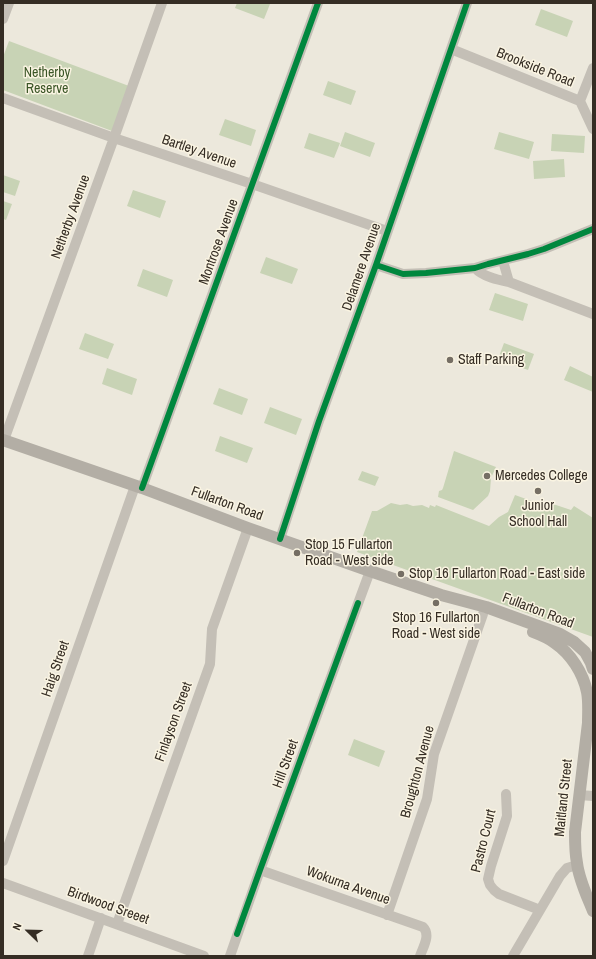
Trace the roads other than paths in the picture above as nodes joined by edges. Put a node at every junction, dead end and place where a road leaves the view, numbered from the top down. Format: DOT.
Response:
graph roads {
  1 [pos="9,3"];
  2 [pos="162,3"];
  3 [pos="318,3"];
  4 [pos="467,3"];
  5 [pos="3,19"];
  6 [pos="451,50"];
  7 [pos="593,68"];
  8 [pos="3,98"];
  9 [pos="580,101"];
  10 [pos="593,129"];
  11 [pos="114,138"];
  12 [pos="253,184"];
  13 [pos="593,229"];
  14 [pos="387,231"];
  15 [pos="503,261"];
  16 [pos="376,265"];
  17 [pos="475,268"];
  18 [pos="509,282"];
  19 [pos="593,314"];
  20 [pos="4,440"];
  21 [pos="138,487"];
  22 [pos="248,528"];
  23 [pos="280,539"];
  24 [pos="370,571"];
  25 [pos="441,595"];
  26 [pos="483,614"];
  27 [pos="565,652"];
  28 [pos="592,664"];
  29 [pos="587,692"];
  30 [pos="593,725"];
  31 [pos="506,794"];
  32 [pos="585,795"];
  33 [pos="3,861"];
  34 [pos="577,865"];
  35 [pos="260,870"];
  36 [pos="3,883"];
  37 [pos="593,896"];
  38 [pos="540,910"];
  39 [pos="593,911"];
  40 [pos="387,915"];
  41 [pos="101,918"];
  42 [pos="117,924"];
  43 [pos="88,956"];
  44 [pos="204,956"];
  45 [pos="230,956"];
  46 [pos="420,956"];
  47 [pos="513,956"];
  1 -- 5 [label="street"];
  2 -- 11 [label="street, Netherby Avenue"];
  3 -- 12 [label="street, Montrose Avenue"];
  4 -- 6 [label="street, Delamere Avenue"];
  6 -- 9 [label="street, Brookside Road"];
  6 -- 14 [label="street, Delamere Avenue"];
  7 -- 9 [label="street"];
  8 -- 11 [label="street, Bartley Avenue"];
  9 -- 10 [label="street, Brookside Road"];
  11 -- 12 [label="street, Bartley Avenue"];
  11 -- 20 [label="street, Netherby Avenue"];
  12 -- 14 [label="street, Bartley Avenue"];
  12 -- 21 [label="street, Montrose Avenue"];
  13 -- 15 [label="street"];
  14 -- 16 [label="street, Delamere Avenue"];
  15 -- 17 [label="street"];
  15 -- 18 [label="street"];
  16 -- 17 [label="street"];
  16 -- 23 [label="street, Delamere Avenue"];
  17 -- 18 [label="street"];
  18 -- 19 [label="street"];
  20 -- 21 [label="main road, Fullarton Road"];
  21 -- 22 [label="main road, Fullarton Road"];
  21 -- 33 [label="street, Haig Street"];
  22 -- 23 [label="main road, Fullarton Road"];
  22 -- 42 [label="street, Finlayson Street"];
  23 -- 24 [label="main road, Fullarton Road"];
  24 -- 25 [label="main road, Fullarton Road"];
  24 -- 35 [label="street, Hill Street"];
  25 -- 26 [label="main road, Fullarton Road"];
  25 -- 28 [label="main road, Fullarton Road"];
  26 -- 27 [label="main road, Fullarton Road"];
  26 -- 40 [label="street, Broughton Avenue"];
  27 -- 28 [label="main road"];
  27 -- 29 [label="main road, Maitland Street"];
  28 -- 29 [label="main road"];
  29 -- 32 [label="main road, Maitland Street"];
  30 -- 32 [label="main road, Maitland Street"];
  31 -- 38 [label="street, Pastro Court"];
  32 -- 34 [label="main road, Maitland Street"];
  32 -- 37 [label="main road, Maitland Street"];
  34 -- 38 [label="street"];
  34 -- 39 [label="main road, Maitland Street"];
  35 -- 40 [label="street, Wokurna Avenue"];
  35 -- 45 [label="street, Hill Street"];
  36 -- 41 [label="street, Birdwood Sreeet"];
  38 -- 47 [label="street"];
  40 -- 46 [label="street, Wokurna Avenue"];
  41 -- 42 [label="street, Birdwood Sreeet"];
  41 -- 43 [label="street"];
  42 -- 44 [label="street, Birdwood Sreeet"];
}
